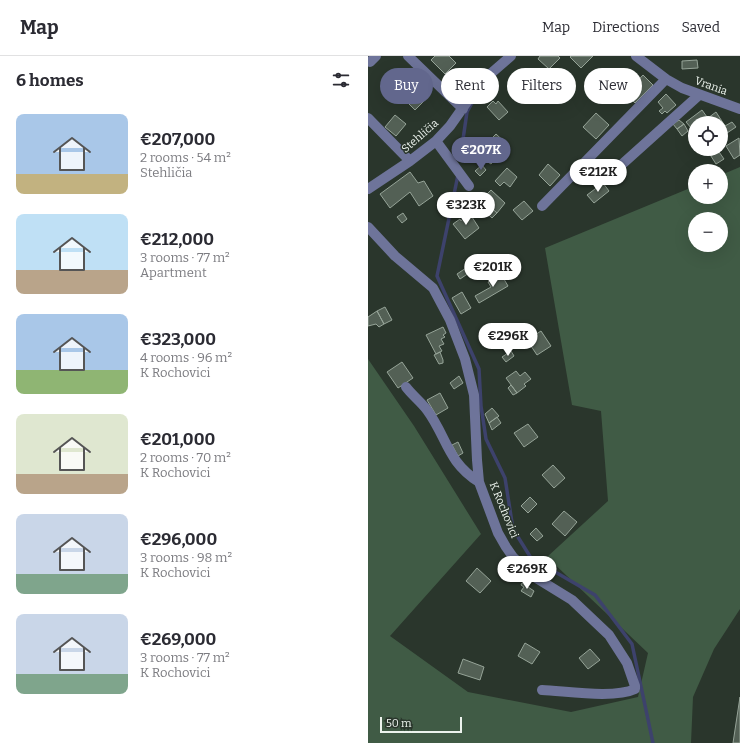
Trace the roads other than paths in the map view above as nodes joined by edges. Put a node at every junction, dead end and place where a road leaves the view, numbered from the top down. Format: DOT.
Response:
graph roads {
  1 [pos="408,56"];
  2 [pos="511,56"];
  3 [pos="636,56"];
  4 [pos="666,79"];
  5 [pos="698,96"];
  6 [pos="463,109"];
  7 [pos="740,109"];
  8 [pos="368,118"];
  9 [pos="436,141"];
  10 [pos="410,161"];
  11 [pos="619,167"];
  12 [pos="469,186"];
  13 [pos="368,189"];
  14 [pos="542,206"];
  15 [pos="368,227"];
  16 [pos="406,387"];
  17 [pos="479,482"];
  18 [pos="542,690"];
  1 -- 6 [label="street"];
  2 -- 6 [label="street, Stehličia"];
  3 -- 4 [label="street, Vrania"];
  4 -- 5 [label="street, Vrania"];
  4 -- 14 [label="street"];
  5 -- 7 [label="street, Vrania"];
  5 -- 11 [label="street"];
  6 -- 9 [label="street, Stehličia"];
  8 -- 10 [label="street"];
  9 -- 10 [label="street, Stehličia"];
  9 -- 12 [label="street"];
  10 -- 13 [label="street, Stehličia"];
  15 -- 17 [label="street, K Rochovici"];
  16 -- 17 [label="street"];
  17 -- 18 [label="street, K Rochovici"];
}
